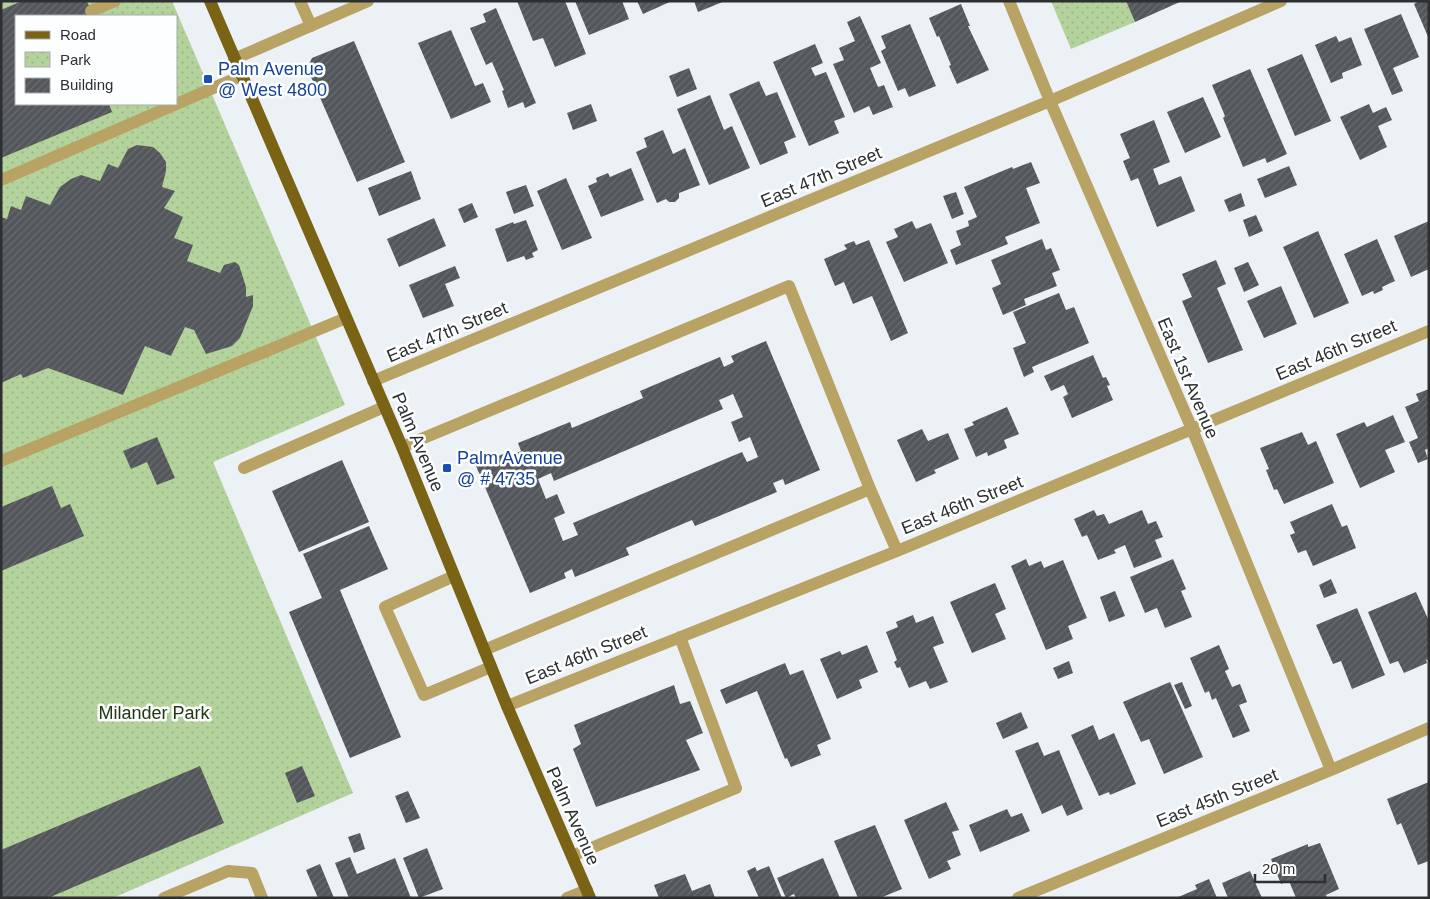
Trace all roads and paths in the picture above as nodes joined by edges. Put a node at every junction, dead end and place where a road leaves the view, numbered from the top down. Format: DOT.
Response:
graph roads {
  1 [pos="115,1"];
  2 [pos="210,1"];
  3 [pos="300,1"];
  4 [pos="368,1"];
  5 [pos="1009,1"];
  6 [pos="1281,1"];
  7 [pos="1259,6"];
  8 [pos="91,11"];
  9 [pos="311,26"];
  10 [pos="234,59"];
  11 [pos="241,76"];
  12 [pos="1050,101"];
  13 [pos="178,103"];
  14 [pos="174,105"];
  15 [pos="1,180"];
  16 [pos="346,318"];
  17 [pos="1429,331"];
  18 [pos="373,381"];
  19 [pos="384,407"];
  20 [pos="1192,429"];
  21 [pos="402,447"];
  22 [pos="1,461"];
  23 [pos="244,468"];
  24 [pos="870,489"];
  25 [pos="897,551"];
  26 [pos="454,576"];
  27 [pos="680,637"];
  28 [pos="484,650"];
  29 [pos="491,667"];
  30 [pos="506,706"];
  31 [pos="1429,728"];
  32 [pos="1330,770"];
  33 [pos="572,856"];
  34 [pos="588,894"];
  35 [pos="164,898"];
  36 [pos="262,898"];
  37 [pos="568,898"];
  38 [pos="1018,898"];
  1 -- 8 [label="street"];
  2 -- 10 [label="main road, Palm Avenue"];
  3 -- 9 [label="street"];
  4 -- 9 [label="street"];
  5 -- 12 [label="street, East 1st Avenue"];
  6 -- 7 [label="street, East 47th Street"];
  7 -- 12 [label="street, East 47th Street"];
  9 -- 10 [label="street"];
  10 -- 11 [label="main road, Palm Avenue"];
  11 -- 13 [label="street"];
  11 -- 16 [label="main road, Palm Avenue"];
  12 -- 18 [label="street, East 47th Street"];
  12 -- 20 [label="street, East 1st Avenue"];
  14 -- 15 [label="street"];
  16 -- 18 [label="main road, Palm Avenue"];
  16 -- 22 [label="street"];
  17 -- 20 [label="street, East 46th Street"];
  18 -- 19 [label="main road, Palm Avenue"];
  19 -- 21 [label="main road, Palm Avenue"];
  19 -- 23 [label="street"];
  20 -- 25 [label="street, East 46th Street"];
  20 -- 32 [label="street, East 1st Avenue"];
  21 -- 24 [label="street"];
  21 -- 26 [label="main road, Palm Avenue"];
  24 -- 25 [label="street"];
  24 -- 28 [label="street"];
  25 -- 27 [label="street, East 46th Street"];
  26 -- 28 [label="main road, Palm Avenue"];
  26 -- 29 [label="street"];
  27 -- 30 [label="street, East 46th Street"];
  27 -- 33 [label="street"];
  28 -- 29 [label="main road, Palm Avenue"];
  29 -- 30 [label="main road, Palm Avenue"];
  30 -- 33 [label="main road, Palm Avenue"];
  31 -- 32 [label="street, East 45th Street"];
  32 -- 38 [label="street, East 45th Street"];
  33 -- 34 [label="main road, Palm Avenue"];
  34 -- 37 [label="street"];
  35 -- 36 [label="street"];
}
